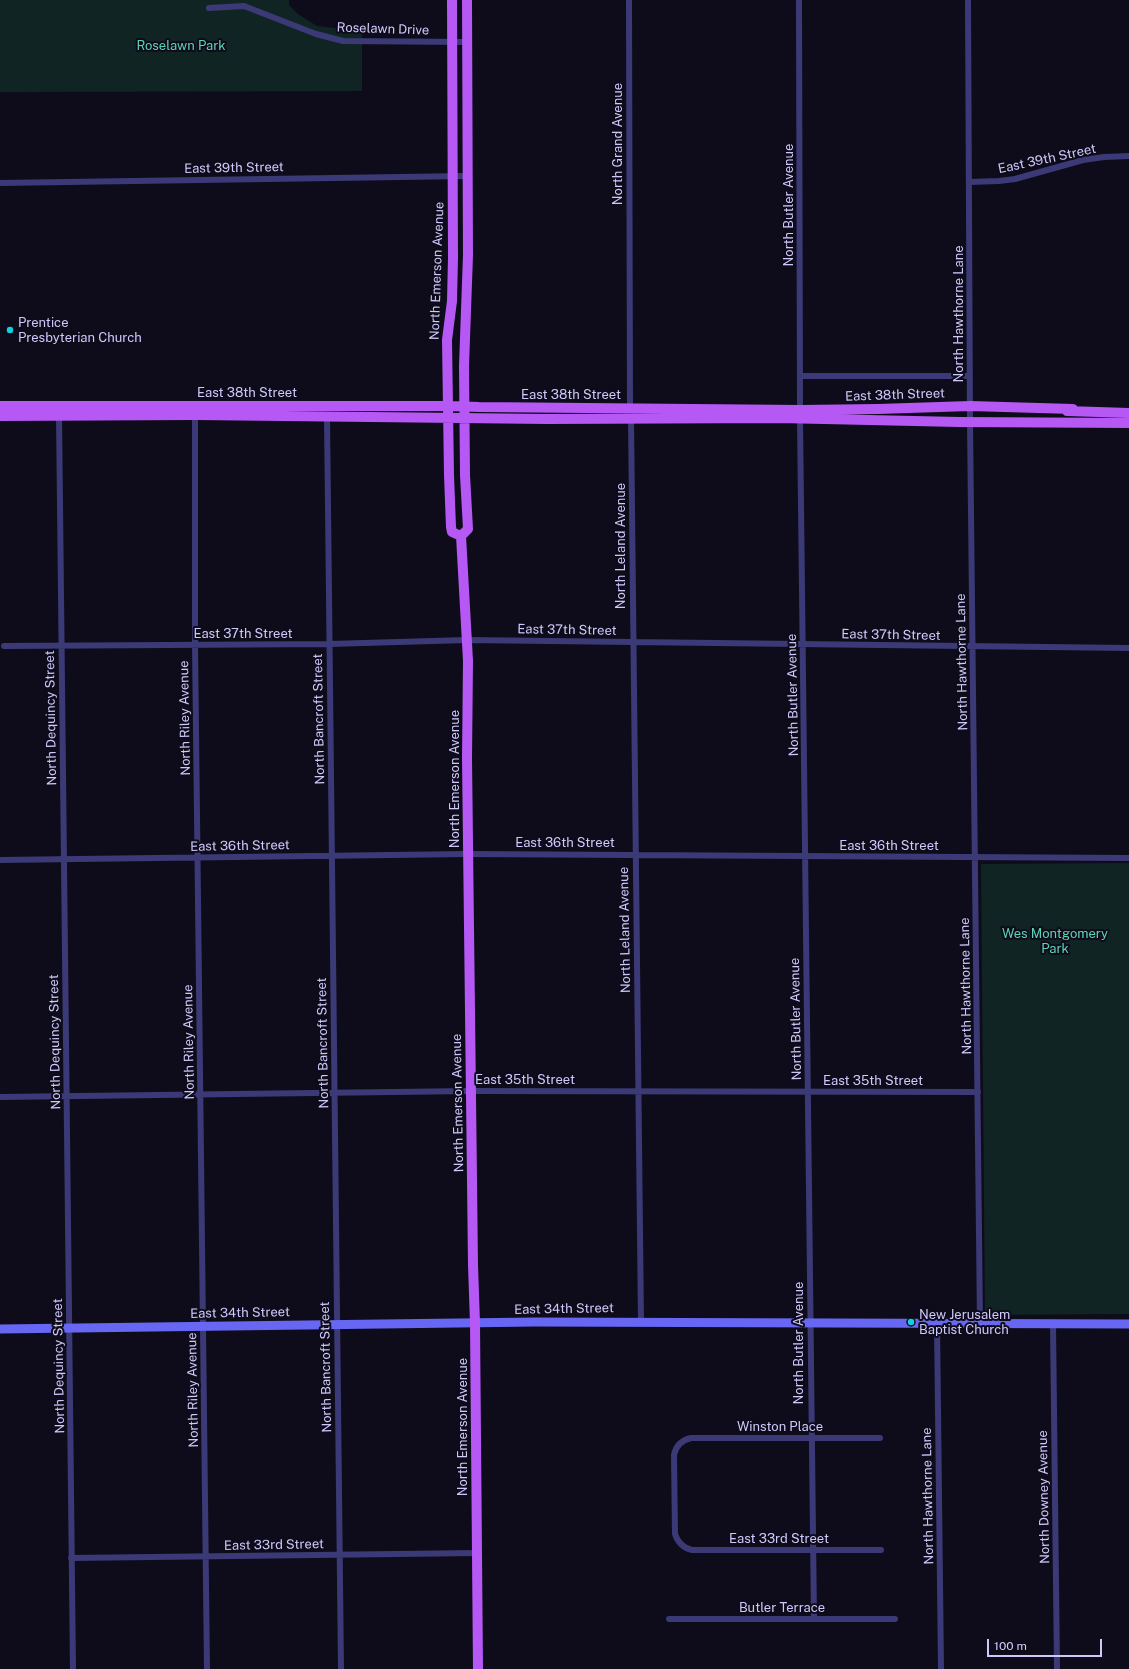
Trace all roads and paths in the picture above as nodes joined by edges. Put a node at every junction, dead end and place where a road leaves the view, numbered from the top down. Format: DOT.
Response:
graph roads {
  1 [pos="452,0"];
  2 [pos="467,0"];
  3 [pos="629,0"];
  4 [pos="799,0"];
  5 [pos="968,0"];
  6 [pos="209,8"];
  7 [pos="452,42"];
  8 [pos="467,42"];
  9 [pos="1129,156"];
  10 [pos="453,176"];
  11 [pos="467,176"];
  12 [pos="969,182"];
  13 [pos="0,183"];
  14 [pos="630,287"];
  15 [pos="800,376"];
  16 [pos="970,376"];
  17 [pos="0,406"];
  18 [pos="448,406"];
  19 [pos="970,406"];
  20 [pos="464,407"];
  21 [pos="631,413"];
  22 [pos="1129,413"];
  23 [pos="800,414"];
  24 [pos="59,415"];
  25 [pos="195,415"];
  26 [pos="0,416"];
  27 [pos="327,417"];
  28 [pos="448,417"];
  29 [pos="465,417"];
  30 [pos="970,422"];
  31 [pos="1129,423"];
  32 [pos="461,536"];
  33 [pos="467,640"];
  34 [pos="633,642"];
  35 [pos="329,644"];
  36 [pos="195,645"];
  37 [pos="803,645"];
  38 [pos="4,646"];
  39 [pos="62,646"];
  40 [pos="973,646"];
  41 [pos="1129,648"];
  42 [pos="468,854"];
  43 [pos="636,855"];
  44 [pos="332,856"];
  45 [pos="806,856"];
  46 [pos="198,857"];
  47 [pos="976,857"];
  48 [pos="1129,858"];
  49 [pos="64,859"];
  50 [pos="0,860"];
  51 [pos="471,1091"];
  52 [pos="638,1091"];
  53 [pos="808,1092"];
  54 [pos="978,1092"];
  55 [pos="334,1093"];
  56 [pos="200,1094"];
  57 [pos="66,1096"];
  58 [pos="0,1097"];
  59 [pos="641,1322"];
  60 [pos="937,1323"];
  61 [pos="337,1324"];
  62 [pos="475,1324"];
  63 [pos="810,1324"];
  64 [pos="980,1324"];
  65 [pos="1053,1324"];
  66 [pos="1129,1324"];
  67 [pos="203,1326"];
  68 [pos="69,1328"];
  69 [pos="0,1329"];
  70 [pos="811,1438"];
  71 [pos="880,1438"];
  72 [pos="679,1543"];
  73 [pos="813,1550"];
  74 [pos="881,1550"];
  75 [pos="477,1553"];
  76 [pos="340,1555"];
  77 [pos="206,1557"];
  78 [pos="71,1558"];
  79 [pos="669,1619"];
  80 [pos="814,1619"];
  81 [pos="895,1619"];
  82 [pos="72,1669"];
  83 [pos="207,1669"];
  84 [pos="341,1669"];
  85 [pos="478,1669"];
  86 [pos="941,1669"];
  87 [pos="1057,1669"];
  1 -- 7 [label="main road, North Emerson Avenue"];
  2 -- 8 [label="main road, North Emerson Avenue"];
  3 -- 14 [label="street, North Grand Avenue"];
  4 -- 15 [label="street, North Butler Avenue"];
  5 -- 12 [label="street, North Hawthorne Lane"];
  6 -- 7 [label="street, Roselawn Drive"];
  7 -- 8 [label="street, Roselawn Drive"];
  7 -- 10 [label="main road, North Emerson Avenue"];
  8 -- 11 [label="main road, North Emerson Avenue"];
  9 -- 12 [label="street, East 39th Street"];
  10 -- 11 [label="street, East 39th Street"];
  10 -- 13 [label="street, East 39th Street"];
  10 -- 18 [label="main road, North Emerson Avenue"];
  11 -- 20 [label="main road, North Emerson Avenue"];
  12 -- 16 [label="street, North Hawthorne Lane"];
  14 -- 21 [label="street, North Leland Avenue"];
  15 -- 16 [label="street"];
  15 -- 23 [label="street, North Butler Avenue"];
  16 -- 19 [label="street, North Hawthorne Lane"];
  17 -- 18 [label="main road, East 38th Street"];
  18 -- 20 [label="main road, East 38th Street"];
  18 -- 28 [label="main road, North Emerson Avenue"];
  19 -- 22 [label="main road, East 38th Street"];
  19 -- 23 [label="main road, East 38th Street"];
  19 -- 30 [label="street, North Hawthorne Lane"];
  20 -- 21 [label="main road, East 38th Street"];
  20 -- 29 [label="main road, North Emerson Avenue"];
  21 -- 23 [label="main road, East 38th Street"];
  21 -- 29 [label="main road, East 38th Street"];
  21 -- 34 [label="street, North Leland Avenue"];
  23 -- 30 [label="main road, East 38th Street"];
  23 -- 37 [label="street, North Butler Avenue"];
  24 -- 25 [label="main road, East 38th Street"];
  24 -- 26 [label="main road, East 38th Street"];
  24 -- 39 [label="street, North Dequincy Street"];
  25 -- 27 [label="main road, East 38th Street"];
  25 -- 36 [label="street, North Riley Avenue"];
  27 -- 28 [label="main road, East 38th Street"];
  27 -- 35 [label="street, North Bancroft Street"];
  28 -- 29 [label="main road, East 38th Street"];
  28 -- 32 [label="main road, North Emerson Avenue"];
  29 -- 32 [label="main road, North Emerson Avenue"];
  30 -- 31 [label="main road, East 38th Street"];
  30 -- 40 [label="street, North Hawthorne Lane"];
  32 -- 33 [label="main road, North Emerson Avenue"];
  33 -- 34 [label="street, East 37th Street"];
  33 -- 35 [label="street, East 37th Street"];
  33 -- 42 [label="main road, North Emerson Avenue"];
  34 -- 37 [label="street, East 37th Street"];
  34 -- 43 [label="street, North Leland Avenue"];
  35 -- 36 [label="street, East 37th Street"];
  35 -- 44 [label="street, North Bancroft Street"];
  36 -- 39 [label="street, East 37th Street"];
  36 -- 46 [label="street, North Riley Avenue"];
  37 -- 40 [label="street, East 37th Street"];
  37 -- 45 [label="street, North Butler Avenue"];
  38 -- 39 [label="street, East 37th Street"];
  39 -- 49 [label="street, North Dequincy Street"];
  40 -- 41 [label="street, East 37th Street"];
  40 -- 47 [label="street, North Hawthorne Lane"];
  42 -- 43 [label="street, East 36th Street"];
  42 -- 44 [label="street, East 36th Street"];
  42 -- 51 [label="main road, North Emerson Avenue"];
  43 -- 45 [label="street, East 36th Street"];
  43 -- 52 [label="street, North Leland Avenue"];
  44 -- 46 [label="street, East 36th Street"];
  44 -- 55 [label="street, North Bancroft Street"];
  45 -- 47 [label="street, East 36th Street"];
  45 -- 53 [label="street, North Butler Avenue"];
  46 -- 49 [label="street, East 36th Street"];
  46 -- 56 [label="street, North Riley Avenue"];
  47 -- 48 [label="street, East 36th Street"];
  47 -- 54 [label="street, North Hawthorne Lane"];
  49 -- 50 [label="street, East 36th Street"];
  49 -- 57 [label="street, North Dequincy Street"];
  51 -- 52 [label="street, East 35th Street"];
  51 -- 55 [label="street, East 35th Street"];
  51 -- 62 [label="main road, North Emerson Avenue"];
  52 -- 53 [label="street, East 35th Street"];
  52 -- 59 [label="street, North Leland Avenue"];
  53 -- 54 [label="street, East 35th Street"];
  53 -- 63 [label="street, North Butler Avenue"];
  54 -- 64 [label="street, North Hawthorne Lane"];
  55 -- 56 [label="street, East 35th Street"];
  55 -- 61 [label="street, North Bancroft Street"];
  56 -- 57 [label="street, East 35th Street"];
  56 -- 67 [label="street, North Riley Avenue"];
  57 -- 58 [label="street, East 35th Street"];
  57 -- 68 [label="street, North Dequincy Street"];
  59 -- 62 [label="main road, East 34th Street"];
  59 -- 63 [label="main road, East 34th Street"];
  60 -- 63 [label="main road, East 34th Street"];
  60 -- 64 [label="main road, East 34th Street"];
  60 -- 86 [label="street, North Hawthorne Lane"];
  61 -- 62 [label="main road, East 34th Street"];
  61 -- 67 [label="main road, East 34th Street"];
  61 -- 76 [label="street, North Bancroft Street"];
  62 -- 75 [label="main road, North Emerson Avenue"];
  63 -- 70 [label="street, North Butler Avenue"];
  64 -- 65 [label="main road, East 34th Street"];
  65 -- 66 [label="main road, East 34th Street"];
  65 -- 87 [label="street, North Downey Avenue"];
  67 -- 68 [label="main road, East 34th Street"];
  67 -- 77 [label="street, North Riley Avenue"];
  68 -- 69 [label="main road, East 34th Street"];
  68 -- 78 [label="street, North Dequincy Street"];
  70 -- 71 [label="street, Winston Place"];
  70 -- 72 [label="street, Winston Place"];
  70 -- 73 [label="street, North Butler Avenue"];
  72 -- 73 [label="street, East 33rd Street"];
  73 -- 74 [label="street, East 33rd Street"];
  73 -- 80 [label="street, North Butler Avenue"];
  75 -- 76 [label="street, East 33rd Street"];
  75 -- 85 [label="main road, North Emerson Avenue"];
  76 -- 77 [label="street, East 33rd Street"];
  76 -- 84 [label="street, North Bancroft Street"];
  77 -- 78 [label="street, East 33rd Street"];
  77 -- 83 [label="street, North Riley Avenue"];
  78 -- 82 [label="street, North Dequincy Street"];
  79 -- 80 [label="street, Butler Terrace"];
  80 -- 81 [label="street, Butler Terrace"];
}
